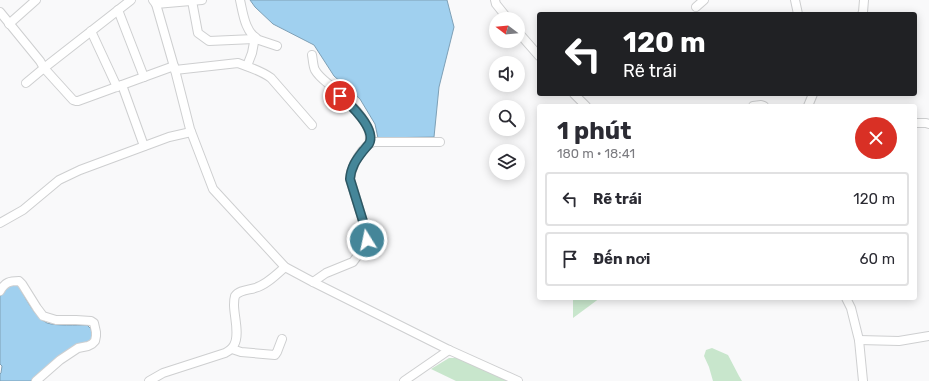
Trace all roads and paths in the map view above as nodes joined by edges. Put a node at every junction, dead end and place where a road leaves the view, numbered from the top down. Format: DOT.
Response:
graph roads {
  1 [pos="131,0"];
  2 [pos="202,0"];
  3 [pos="240,0"];
  4 [pos="495,0"];
  5 [pos="704,0"];
  6 [pos="795,0"];
  7 [pos="864,0"];
  8 [pos="32,1"];
  9 [pos="188,1"];
  10 [pos="154,2"];
  11 [pos="696,7"];
  12 [pos="118,10"];
  13 [pos="0,12"];
  14 [pos="502,12"];
  15 [pos="798,12"];
  16 [pos="863,12"];
  17 [pos="9,24"];
  18 [pos="91,31"];
  19 [pos="254,38"];
  20 [pos="525,40"];
  21 [pos="277,46"];
  22 [pos="537,54"];
  23 [pos="312,55"];
  24 [pos="247,66"];
  25 [pos="44,68"];
  26 [pos="174,68"];
  27 [pos="144,77"];
  28 [pos="26,83"];
  29 [pos="119,86"];
  30 [pos="576,96"];
  31 [pos="584,104"];
  32 [pos="917,123"];
  33 [pos="929,124"];
  34 [pos="312,125"];
  35 [pos="192,132"];
  36 [pos="440,142"];
  37 [pos="369,144"];
  38 [pos="144,146"];
  39 [pos="0,223"];
  40 [pos="285,267"];
  41 [pos="313,282"];
  42 [pos="0,291"];
  43 [pos="847,300"];
  44 [pos="929,336"];
  45 [pos="282,339"];
  46 [pos="859,340"];
  47 [pos="232,349"];
  48 [pos="450,350"];
  49 [pos="36,381"];
  50 [pos="149,381"];
  51 [pos="404,381"];
  52 [pos="518,381"];
  53 [pos="862,381"];
  1 -- 12 [label="street"];
  2 -- 9 [label="street"];
  3 -- 19 [label="street"];
  4 -- 14 [label="street"];
  5 -- 11 [label="street"];
  6 -- 15 [label="street"];
  7 -- 16 [label="street"];
  8 -- 17 [label="street"];
  9 -- 10 [label="street"];
  9 -- 19 [label="street"];
  10 -- 26 [label="street"];
  12 -- 18 [label="street"];
  12 -- 27 [label="street"];
  13 -- 17 [label="street"];
  17 -- 25 [label="street"];
  18 -- 25 [label="street"];
  18 -- 29 [label="street"];
  19 -- 21 [label="street"];
  19 -- 24 [label="street"];
  20 -- 22 [label="street"];
  23 -- 37 [label="street"];
  24 -- 26 [label="street"];
  24 -- 34 [label="street"];
  25 -- 28 [label="street"];
  25 -- 29 [label="street"];
  26 -- 27 [label="street"];
  26 -- 35 [label="street"];
  27 -- 29 [label="street"];
  29 -- 38 [label="street"];
  30 -- 31 [label="street"];
  32 -- 33 [label="street"];
  35 -- 38 [label="street"];
  35 -- 40 [label="street"];
  36 -- 37 [label="street"];
  37 -- 41 [label="street"];
  38 -- 39 [label="street"];
  40 -- 41 [label="street"];
  40 -- 47 [label="street"];
  41 -- 48 [label="street"];
  42 -- 49 [label="street"];
  43 -- 46 [label="street"];
  44 -- 46 [label="street"];
  45 -- 47 [label="street"];
  46 -- 53 [label="street"];
  47 -- 50 [label="street"];
  48 -- 51 [label="street"];
  48 -- 52 [label="street"];
}
